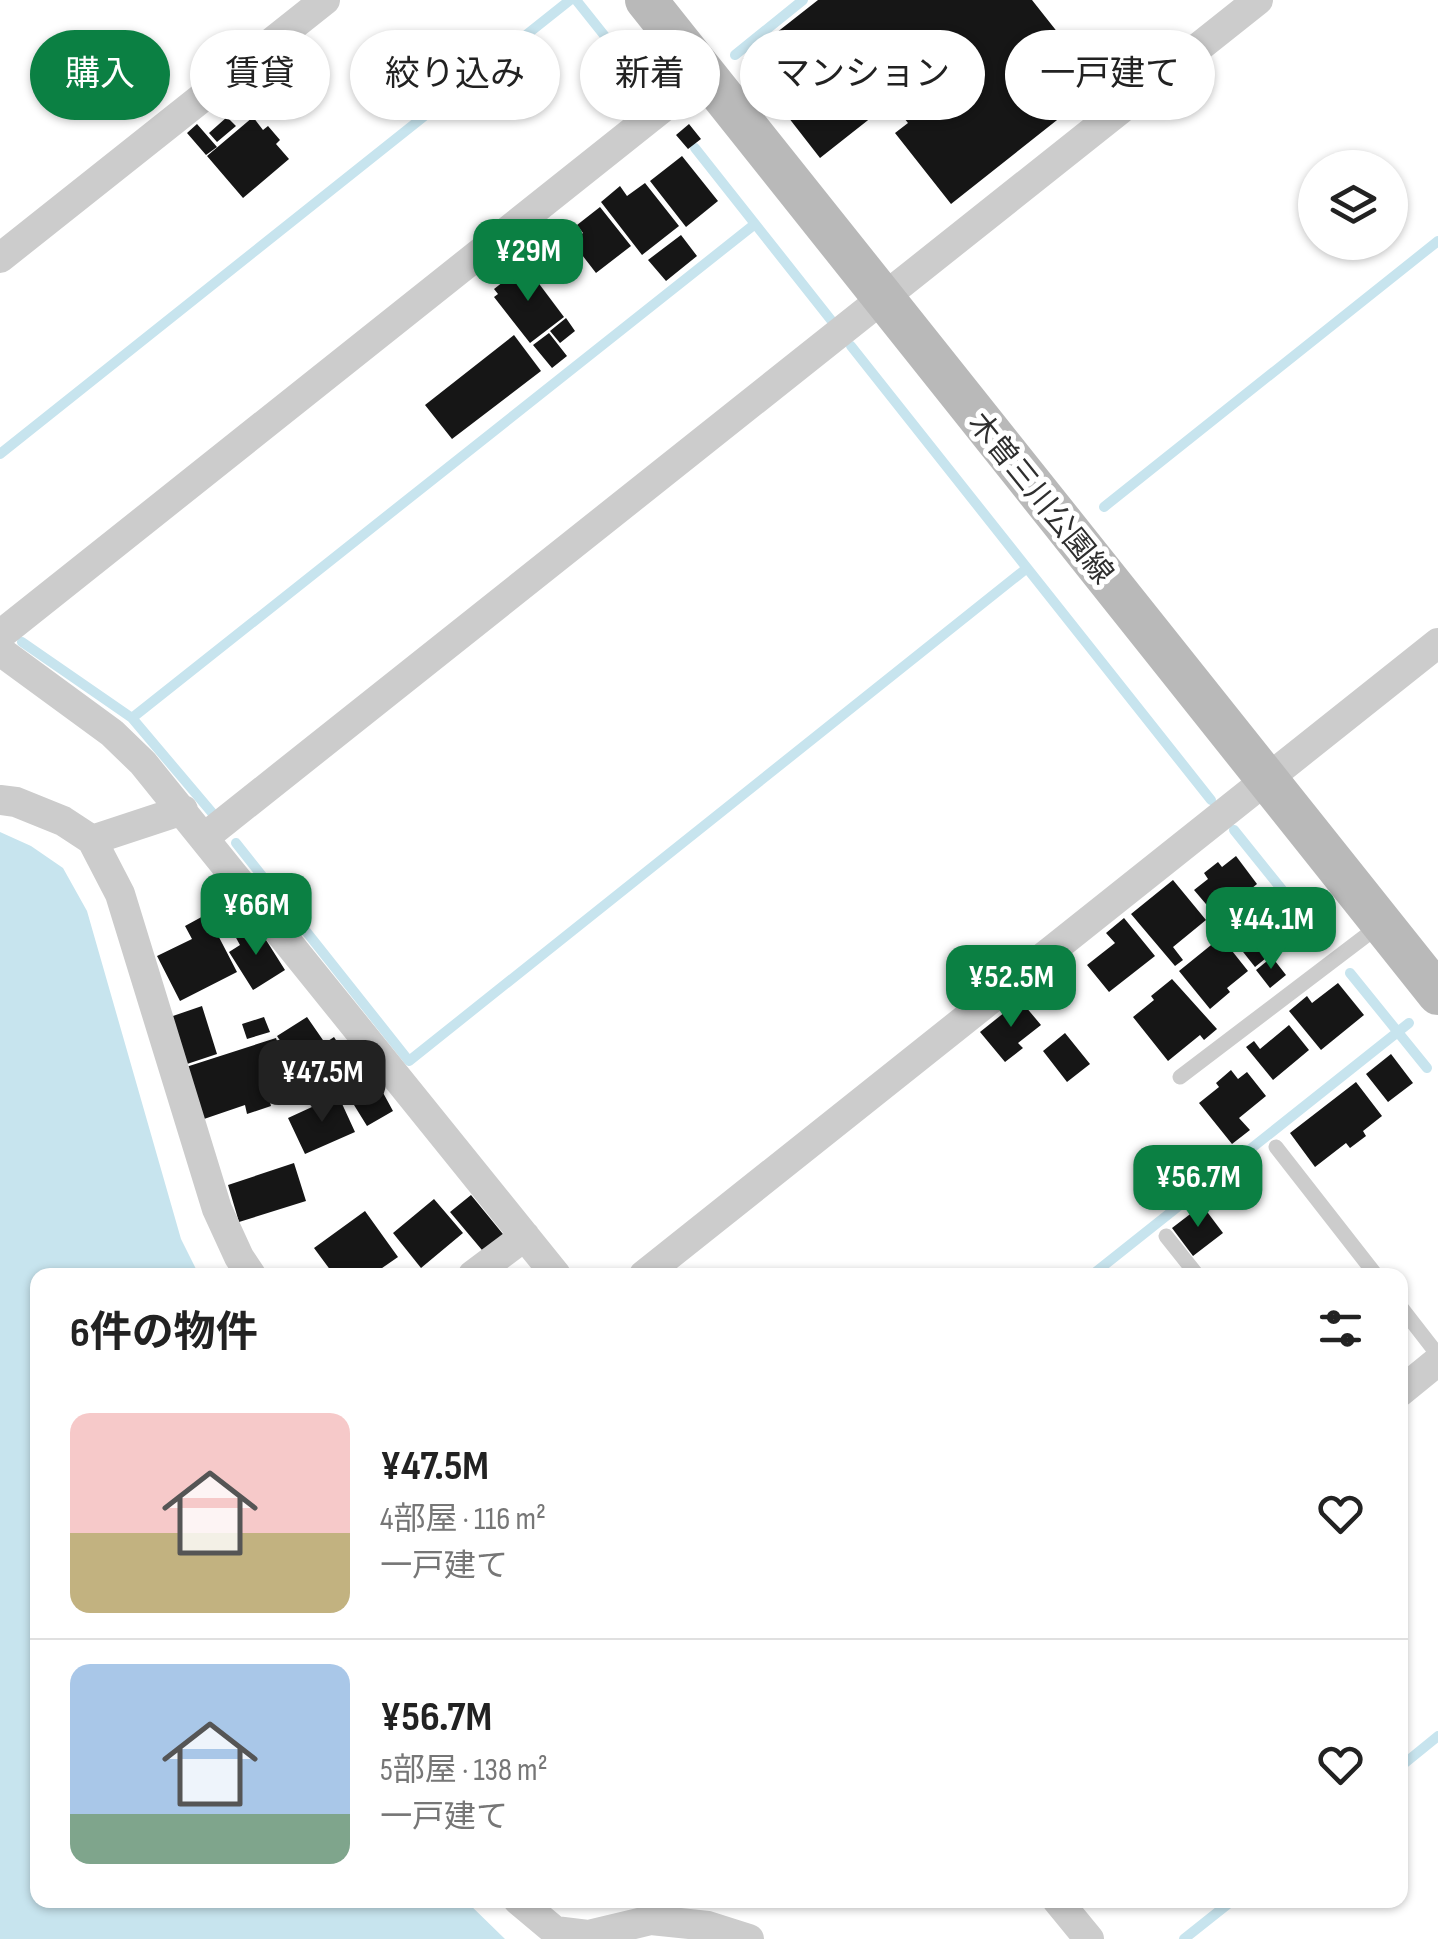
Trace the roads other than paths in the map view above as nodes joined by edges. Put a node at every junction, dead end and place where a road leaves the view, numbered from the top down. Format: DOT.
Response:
graph roads {
  1 [pos="325,0"];
  2 [pos="646,0"];
  3 [pos="1258,0"];
  4 [pos="670,30"];
  5 [pos="720,93"];
  6 [pos="647,120"];
  7 [pos="0,258"];
  8 [pos="883,299"];
  9 [pos="0,635"];
  10 [pos="1438,643"];
  11 [pos="0,651"];
  12 [pos="1267,781"];
  13 [pos="0,800"];
  14 [pos="184,810"];
  15 [pos="206,838"];
  16 [pos="92,840"];
  17 [pos="1381,924"];
  18 [pos="1438,994"];
  19 [pos="1180,1077"];
  20 [pos="1276,1148"];
  21 [pos="525,1236"];
  22 [pos="1166,1236"];
  23 [pos="246,1268"];
  24 [pos="482,1268"];
  25 [pos="550,1268"];
  26 [pos="653,1268"];
  27 [pos="1191,1268"];
  28 [pos="1370,1268"];
  29 [pos="1408,1317"];
  30 [pos="1438,1358"];
  31 [pos="1408,1385"];
  32 [pos="528,1908"];
  33 [pos="1064,1908"];
  34 [pos="749,1939"];
  35 [pos="1089,1939"];
  1 -- 7 [label="street"];
  2 -- 4 [label="main road, 木曽三川公園線"];
  3 -- 8 [label="street"];
  5 -- 8 [label="main road, 木曽三川公園線"];
  6 -- 9 [label="street"];
  8 -- 12 [label="main road, 木曽三川公園線"];
  8 -- 15 [label="street"];
  10 -- 12 [label="street"];
  11 -- 14 [label="street"];
  12 -- 17 [label="main road, 木曽三川公園線"];
  12 -- 26 [label="street"];
  13 -- 16 [label="street"];
  14 -- 15 [label="street"];
  14 -- 16 [label="street"];
  15 -- 21 [label="street"];
  16 -- 23 [label="street"];
  17 -- 18 [label="main road, 木曽三川公園線"];
  17 -- 19 [label="lane"];
  20 -- 28 [label="lane"];
  21 -- 24 [label="street"];
  21 -- 25 [label="street"];
  22 -- 27 [label="lane"];
  29 -- 30 [label="lane"];
  30 -- 31 [label="street"];
  32 -- 34 [label="street"];
  33 -- 35 [label="street"];
}
